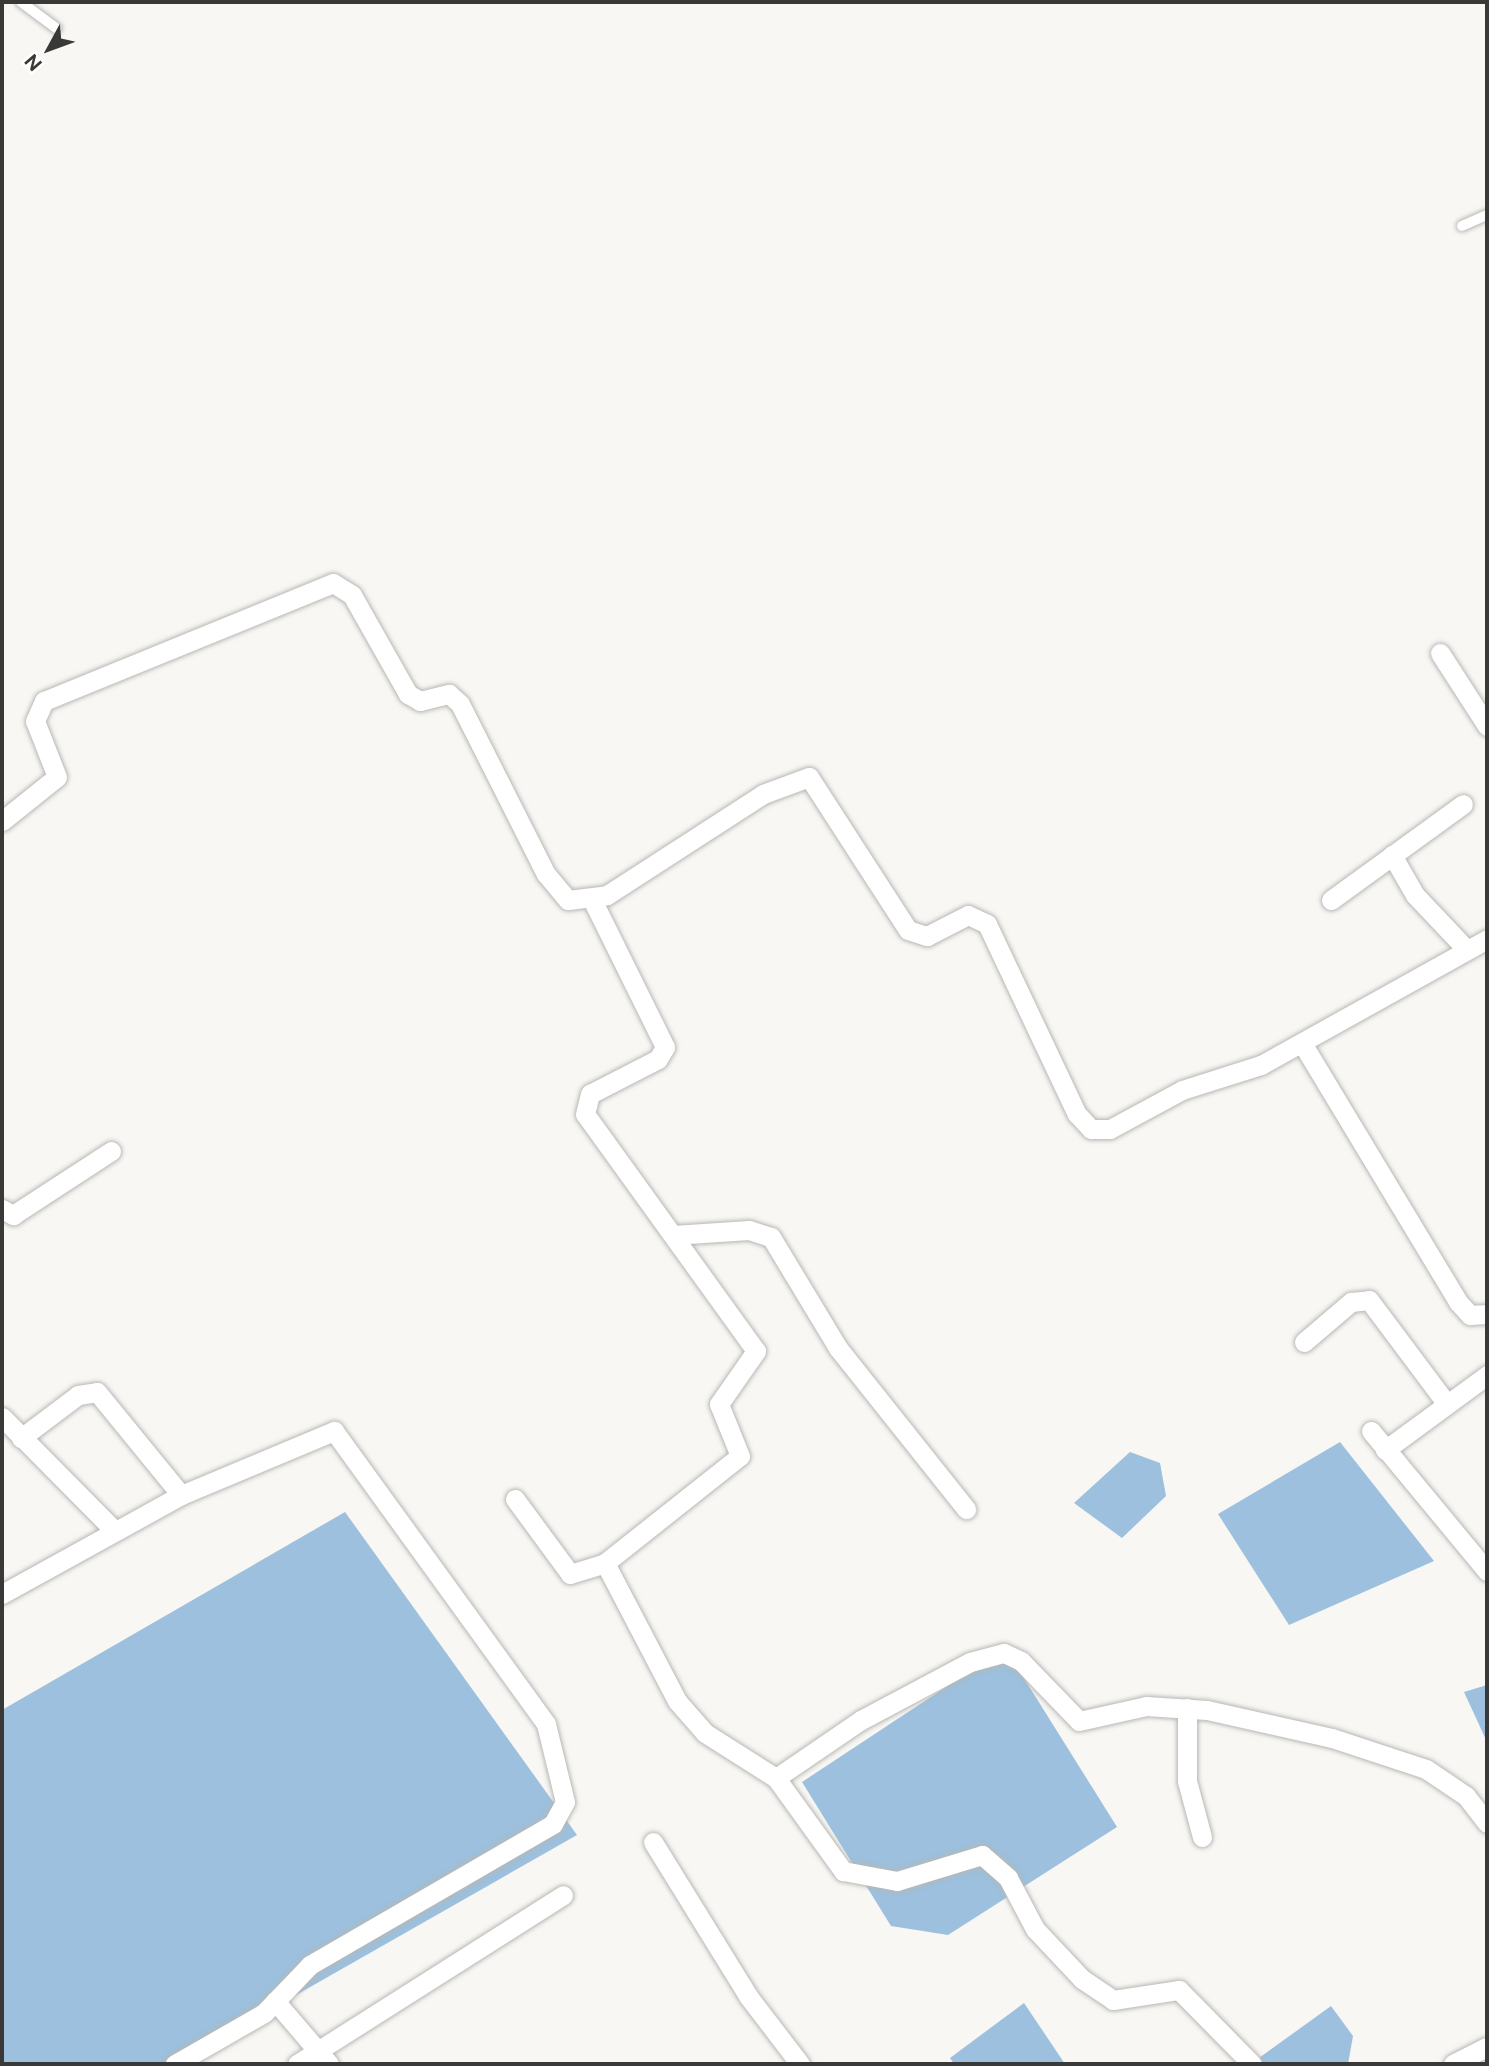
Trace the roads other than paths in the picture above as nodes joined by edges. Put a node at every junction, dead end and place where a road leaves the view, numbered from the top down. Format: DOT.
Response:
graph roads {
  1 [pos="21,2"];
  2 [pos="56,28"];
  3 [pos="1487,215"];
  4 [pos="1462,226"];
  5 [pos="1440,653"];
  6 [pos="1487,726"];
  7 [pos="1462,804"];
  8 [pos="2,821"];
  9 [pos="1392,855"];
  10 [pos="1331,900"];
  11 [pos="593,901"];
  12 [pos="1487,939"];
  13 [pos="1466,949"];
  14 [pos="1302,1043"];
  15 [pos="111,1151"];
  16 [pos="2,1209"];
  17 [pos="673,1235"];
  18 [pos="1487,1314"];
  19 [pos="1304,1342"];
  20 [pos="1487,1375"];
  21 [pos="1446,1403"];
  22 [pos="2,1417"];
  23 [pos="1371,1431"];
  24 [pos="21,1438"];
  25 [pos="1385,1450"];
  26 [pos="181,1496"];
  27 [pos="515,1499"];
  28 [pos="966,1509"];
  29 [pos="114,1530"];
  30 [pos="605,1563"];
  31 [pos="1487,1571"];
  32 [pos="2,1594"];
  33 [pos="1186,1709"];
  34 [pos="776,1778"];
  35 [pos="1487,1824"];
  36 [pos="1202,1838"];
  37 [pos="653,1842"];
  38 [pos="563,1895"];
  39 [pos="275,2001"];
  40 [pos="1487,2047"];
  41 [pos="323,2059"];
  42 [pos="175,2064"];
  43 [pos="297,2064"];
  44 [pos="800,2064"];
  45 [pos="1252,2064"];
  46 [pos="1454,2064"];
  1 -- 2 [label="lane"];
  3 -- 4 [label="lane"];
  5 -- 6 [label="street"];
  7 -- 9 [label="street"];
  8 -- 11 [label="street"];
  9 -- 10 [label="street"];
  9 -- 13 [label="street"];
  11 -- 14 [label="street"];
  11 -- 17 [label="street"];
  12 -- 13 [label="street"];
  13 -- 14 [label="street"];
  14 -- 18 [label="street"];
  15 -- 16 [label="street"];
  17 -- 28 [label="street"];
  17 -- 30 [label="street"];
  19 -- 21 [label="street"];
  20 -- 21 [label="street"];
  21 -- 25 [label="street"];
  22 -- 24 [label="street"];
  23 -- 25 [label="street"];
  24 -- 26 [label="street"];
  24 -- 29 [label="street"];
  25 -- 31 [label="street"];
  26 -- 29 [label="street"];
  26 -- 39 [label="street"];
  27 -- 30 [label="street"];
  29 -- 32 [label="street"];
  30 -- 34 [label="street"];
  33 -- 34 [label="street"];
  33 -- 35 [label="street"];
  33 -- 36 [label="street"];
  34 -- 45 [label="street"];
  37 -- 44 [label="street"];
  38 -- 41 [label="street"];
  39 -- 41 [label="street"];
  39 -- 42 [label="street"];
  40 -- 46 [label="street"];
  41 -- 43 [label="street"];
}
